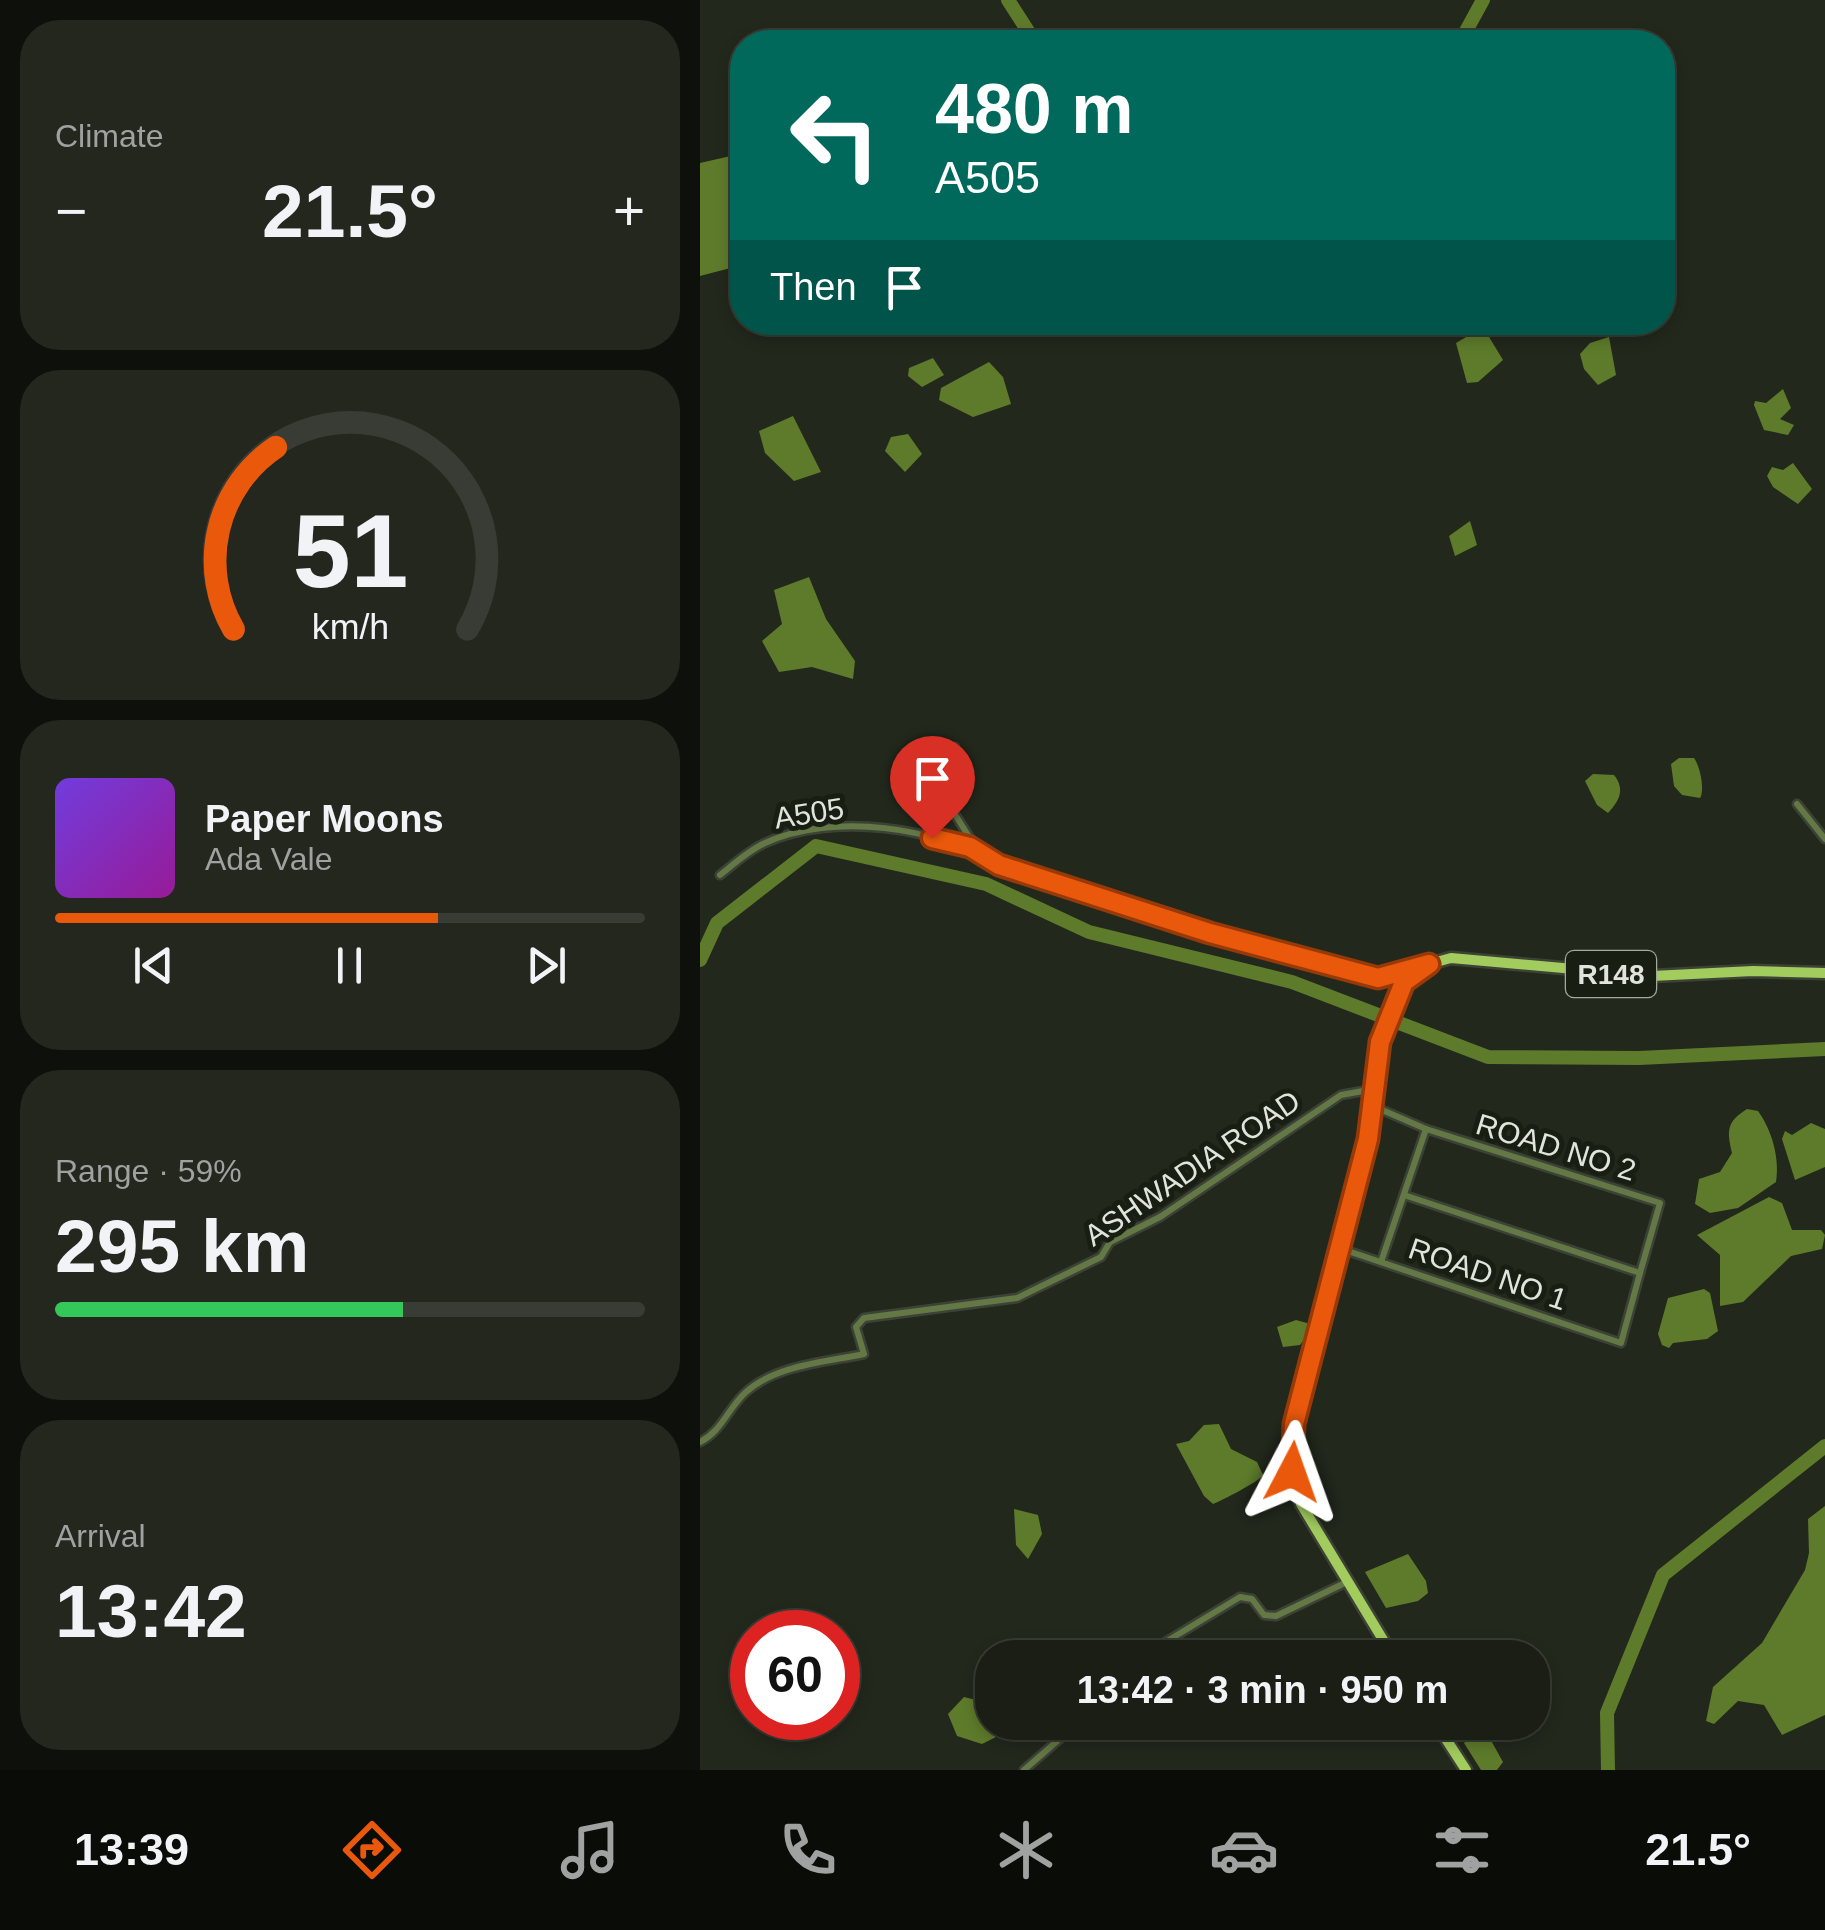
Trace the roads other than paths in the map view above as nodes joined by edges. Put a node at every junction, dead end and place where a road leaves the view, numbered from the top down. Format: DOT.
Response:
graph roads {
  1 [pos="955,747"];
  2 [pos="1796,804"];
  3 [pos="1825,838"];
  4 [pos="978,852"];
  5 [pos="720,875"];
  6 [pos="1429,964"];
  7 [pos="1825,973"];
  8 [pos="1376,1088"];
  9 [pos="1373,1106"];
  10 [pos="1426,1129"];
  11 [pos="1404,1195"];
  12 [pos="1340,1248"];
  13 [pos="1381,1262"];
  14 [pos="1640,1273"];
  15 [pos="700,1442"];
  16 [pos="1347,1582"];
  17 [pos="1169,1640"];
  18 [pos="1383,1640"];
  19 [pos="1058,1740"];
  20 [pos="1447,1740"];
  21 [pos="1024,1770"];
  22 [pos="1466,1770"];
  1 -- 4 [label="street"];
  2 -- 3 [label="street"];
  4 -- 5 [label="street, A505"];
  4 -- 6 [label="street, A505"];
  6 -- 7 [label="main road, R148"];
  6 -- 8 [label="main road"];
  8 -- 9 [label="main road"];
  8 -- 15 [label="street, ASHWADIA ROAD"];
  9 -- 10 [label="street"];
  9 -- 12 [label="main road"];
  10 -- 11 [label="street"];
  10 -- 14 [label="street, ROAD NO 2"];
  11 -- 13 [label="street"];
  11 -- 14 [label="street"];
  12 -- 13 [label="street, ROAD NO 1"];
  12 -- 16 [label="main road"];
  13 -- 14 [label="street, ROAD NO 1"];
  16 -- 17 [label="street"];
  16 -- 18 [label="main road"];
  19 -- 21 [label="street"];
  20 -- 22 [label="main road"];
}
